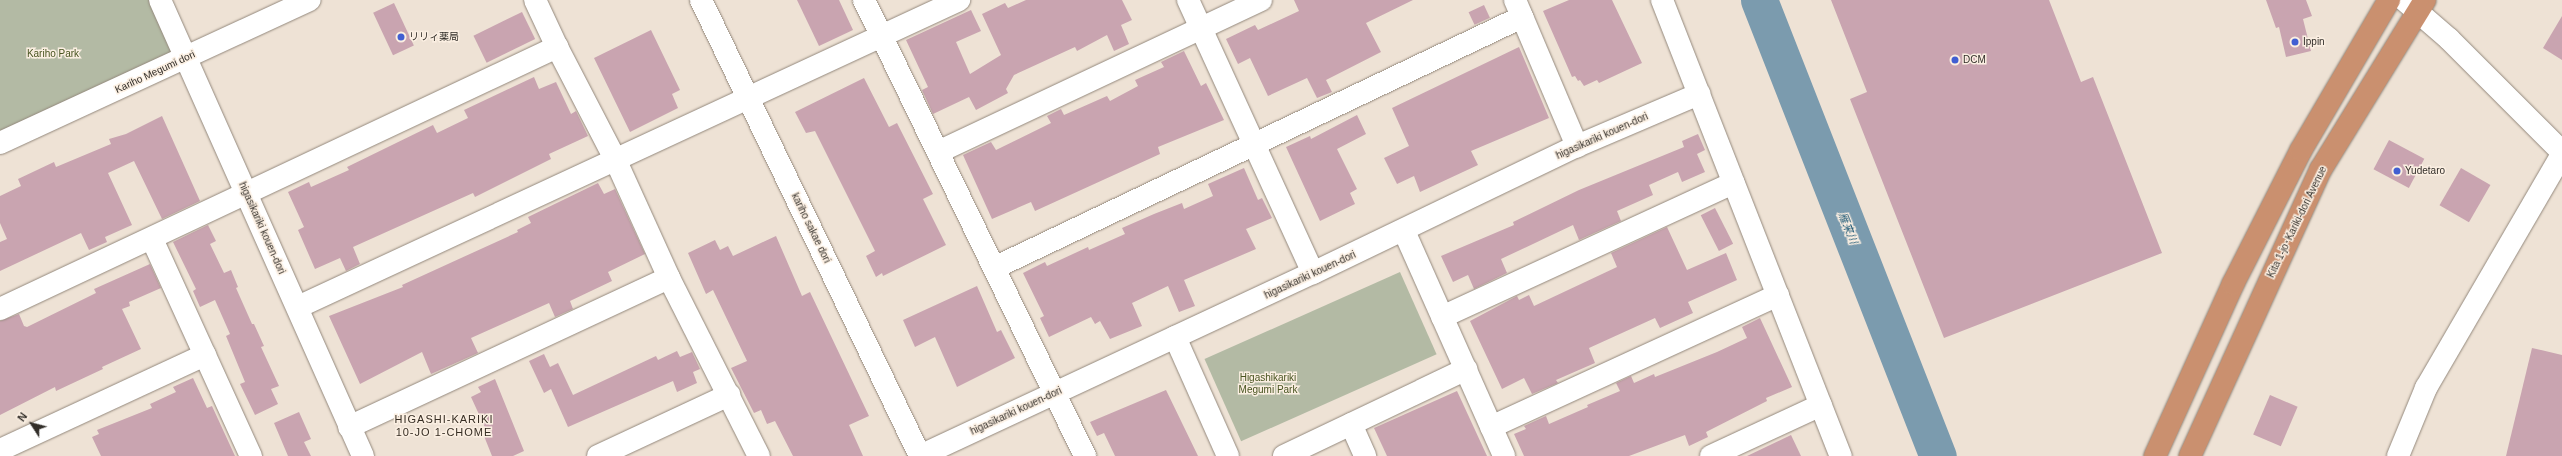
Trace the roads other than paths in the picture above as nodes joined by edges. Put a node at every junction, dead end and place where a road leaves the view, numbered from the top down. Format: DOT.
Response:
graph roads {
  1 [pos="160,0"];
  2 [pos="310,0"];
  3 [pos="535,0"];
  4 [pos="701,0"];
  5 [pos="864,0"];
  6 [pos="959,0"];
  7 [pos="1188,0"];
  8 [pos="1261,0"];
  9 [pos="1662,0"];
  10 [pos="2389,0"];
  11 [pos="2415,4"];
  12 [pos="1518,8"];
  13 [pos="1202,28"];
  14 [pos="882,36"];
  15 [pos="556,47"];
  16 [pos="186,57"];
  17 [pos="1699,94"];
  18 [pos="749,97"];
  19 [pos="0,143"];
  20 [pos="1255,144"];
  21 [pos="1577,146"];
  22 [pos="938,152"];
  23 [pos="2562,153"];
  24 [pos="616,161"];
  25 [pos="1734,183"];
  26 [pos="247,194"];
  27 [pos="1404,231"];
  28 [pos="152,238"];
  29 [pos="994,268"];
  30 [pos="1313,274"];
  31 [pos="669,278"];
  32 [pos="1778,295"];
  33 [pos="298,307"];
  34 [pos="0,309"];
  35 [pos="1442,317"];
  36 [pos="1175,337"];
  37 [pos="205,355"];
  38 [pos="1466,369"];
  39 [pos="1054,393"];
  40 [pos="729,395"];
  41 [pos="1821,405"];
  42 [pos="1351,424"];
  43 [pos="349,427"];
  44 [pos="1491,428"];
  45 [pos="0,450"];
  46 [pos="251,456"];
  47 [pos="363,456"];
  48 [pos="598,456"];
  49 [pos="759,456"];
  50 [pos="920,456"];
  51 [pos="1085,456"];
  52 [pos="1228,456"];
  53 [pos="1284,456"];
  54 [pos="1365,456"];
  55 [pos="1504,456"];
  56 [pos="1711,456"];
  57 [pos="1841,456"];
  58 [pos="2155,456"];
  59 [pos="2190,456"];
  60 [pos="2398,456"];
  1 -- 16 [label="street, higasikariki kouen-dori"];
  2 -- 16 [label="street, Kariho Megumi dori"];
  3 -- 15 [label="street"];
  4 -- 18 [label="street, kariho sakae dori"];
  5 -- 14 [label="street"];
  6 -- 14 [label="street"];
  7 -- 13 [label="street"];
  8 -- 13 [label="street"];
  9 -- 17 [label="street"];
  10 -- 58 [label="highway"];
  11 -- 23 [label="street"];
  11 -- 59 [label="highway, Kita 1-jo･Kariki-dori Avenue"];
  12 -- 20 [label="street"];
  12 -- 21 [label="street"];
  13 -- 20 [label="street"];
  13 -- 22 [label="street"];
  14 -- 18 [label="street"];
  14 -- 22 [label="street"];
  15 -- 24 [label="street"];
  15 -- 26 [label="street"];
  16 -- 19 [label="street, Kariho Megumi dori"];
  16 -- 26 [label="street, higasikariki kouen-dori"];
  17 -- 21 [label="street, higasikariki kouen-dori"];
  17 -- 25 [label="street"];
  18 -- 24 [label="street"];
  18 -- 50 [label="street, kariho sakae dori"];
  20 -- 29 [label="street"];
  20 -- 30 [label="street"];
  21 -- 27 [label="street, higasikariki kouen-dori"];
  22 -- 29 [label="street"];
  23 -- 60 [label="street"];
  24 -- 31 [label="street"];
  24 -- 33 [label="street"];
  25 -- 32 [label="street"];
  25 -- 35 [label="street"];
  26 -- 28 [label="street"];
  26 -- 33 [label="street, higasikariki kouen-dori"];
  27 -- 30 [label="street, higasikariki kouen-dori"];
  27 -- 35 [label="street"];
  28 -- 34 [label="street"];
  28 -- 37 [label="street"];
  29 -- 39 [label="street"];
  30 -- 36 [label="street, higasikariki kouen-dori"];
  31 -- 40 [label="street"];
  31 -- 43 [label="street"];
  32 -- 41 [label="street"];
  32 -- 44 [label="street"];
  33 -- 43 [label="street, higasikariki kouen-dori"];
  35 -- 38 [label="street"];
  36 -- 39 [label="street, higasikariki kouen-dori"];
  36 -- 52 [label="street"];
  37 -- 45 [label="street"];
  37 -- 46 [label="street"];
  38 -- 42 [label="street"];
  38 -- 44 [label="street"];
  39 -- 50 [label="street, higasikariki kouen-dori"];
  39 -- 51 [label="street"];
  40 -- 48 [label="street"];
  40 -- 49 [label="street"];
  41 -- 56 [label="street"];
  41 -- 57 [label="street"];
  42 -- 53 [label="street"];
  42 -- 54 [label="street"];
  43 -- 47 [label="street, higasikariki kouen-dori"];
  44 -- 55 [label="street"];
}
